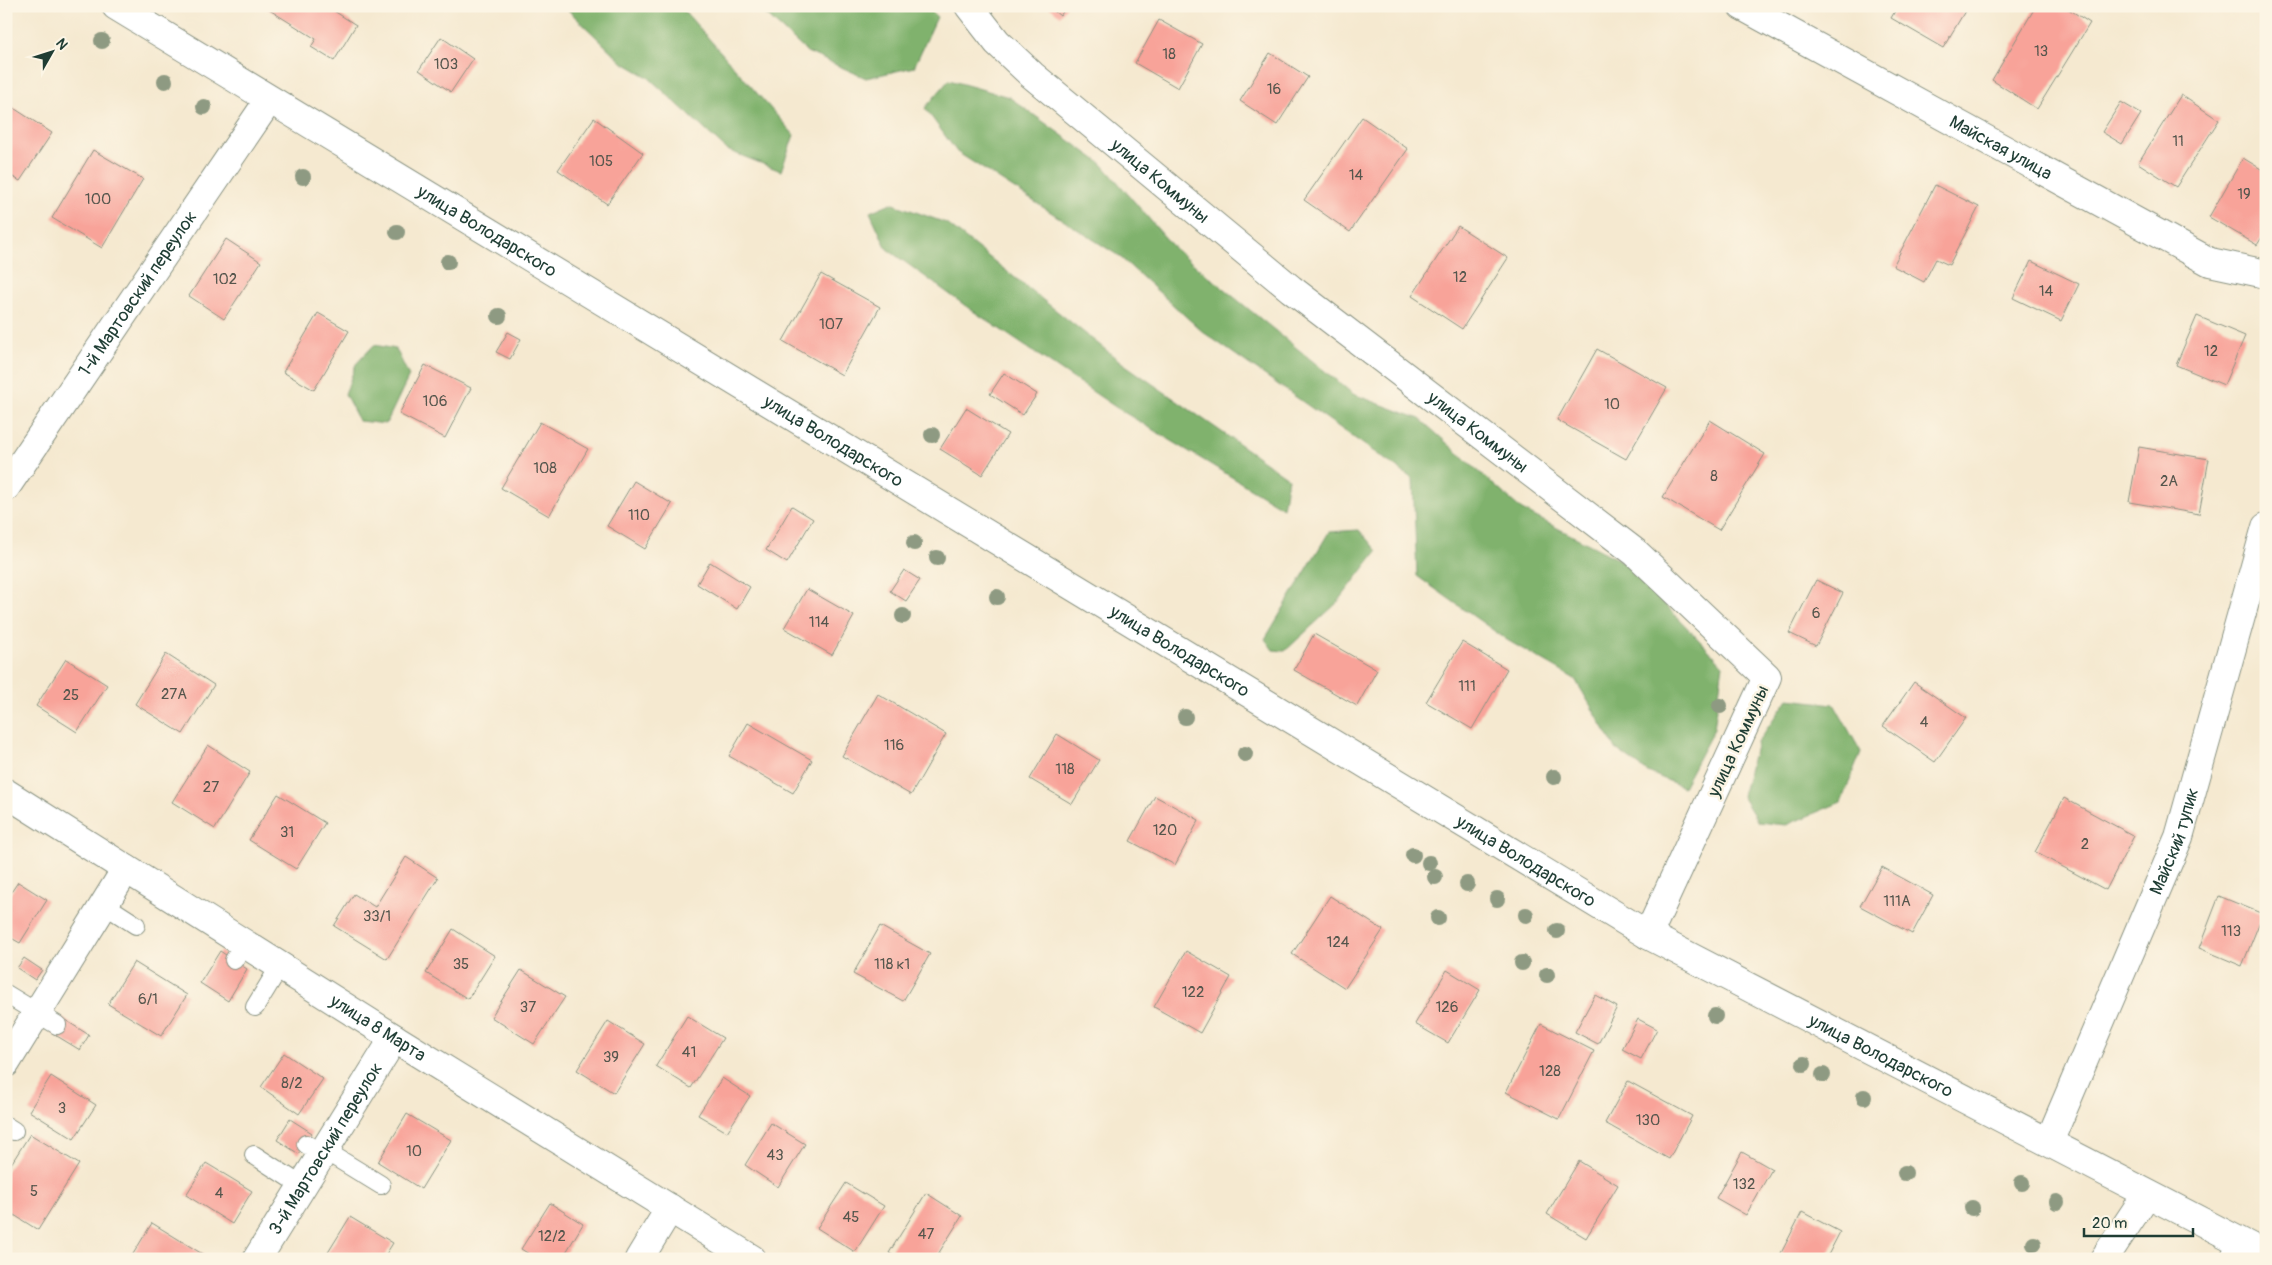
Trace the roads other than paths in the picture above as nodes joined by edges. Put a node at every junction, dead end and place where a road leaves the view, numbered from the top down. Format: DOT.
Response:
graph roads {
  1 [pos="116,6"];
  2 [pos="969,6"];
  3 [pos="1742,6"];
  4 [pos="269,100"];
  5 [pos="2266,274"];
  6 [pos="6,487"];
  7 [pos="2266,527"];
  8 [pos="6,793"];
  9 [pos="126,870"];
  10 [pos="105,905"];
  11 [pos="136,925"];
  12 [pos="1648,935"];
  13 [pos="280,966"];
  14 [pos="6,994"];
  15 [pos="255,1006"];
  16 [pos="47,1019"];
  17 [pos="394,1038"];
  18 [pos="6,1063"];
  19 [pos="2049,1142"];
  20 [pos="317,1149"];
  21 [pos="254,1155"];
  22 [pos="381,1185"];
  23 [pos="302,1186"];
  24 [pos="2147,1194"];
  25 [pos="670,1208"];
  26 [pos="2233,1249"];
  27 [pos="2266,1255"];
  28 [pos="266,1256"];
  29 [pos="639,1259"];
  30 [pos="752,1259"];
  31 [pos="2104,1259"];
  1 -- 4 [label="street, улица Володарского"];
  2 -- 12 [label="street, улица Коммуны"];
  3 -- 5 [label="street, Майская улица"];
  4 -- 6 [label="street, 1-й Мартовский переулок"];
  4 -- 12 [label="street, улица Володарского"];
  7 -- 19 [label="street, Майский тупик"];
  8 -- 9 [label="street, улица 8 Марта"];
  9 -- 10 [label="street"];
  9 -- 13 [label="street, улица 8 Марта"];
  10 -- 11 [label="lane"];
  10 -- 16 [label="street"];
  12 -- 19 [label="street, улица Володарского"];
  13 -- 15 [label="lane"];
  13 -- 17 [label="street, улица 8 Марта"];
  14 -- 16 [label="lane"];
  16 -- 18 [label="street"];
  17 -- 20 [label="street, 3-й Мартовский переулок"];
  17 -- 25 [label="street, улица 8 Марта"];
  19 -- 24 [label="street, улица Володарского"];
  20 -- 22 [label="lane"];
  20 -- 23 [label="street, 3-й Мартовский переулок"];
  21 -- 23 [label="lane"];
  23 -- 28 [label="street, 3-й Мартовский переулок"];
  24 -- 26 [label="street, улица Володарского"];
  24 -- 31 [label="street"];
  25 -- 29 [label="street"];
  25 -- 30 [label="street, улица 8 Марта"];
  26 -- 27 [label="street, улица Володарского"];
}
